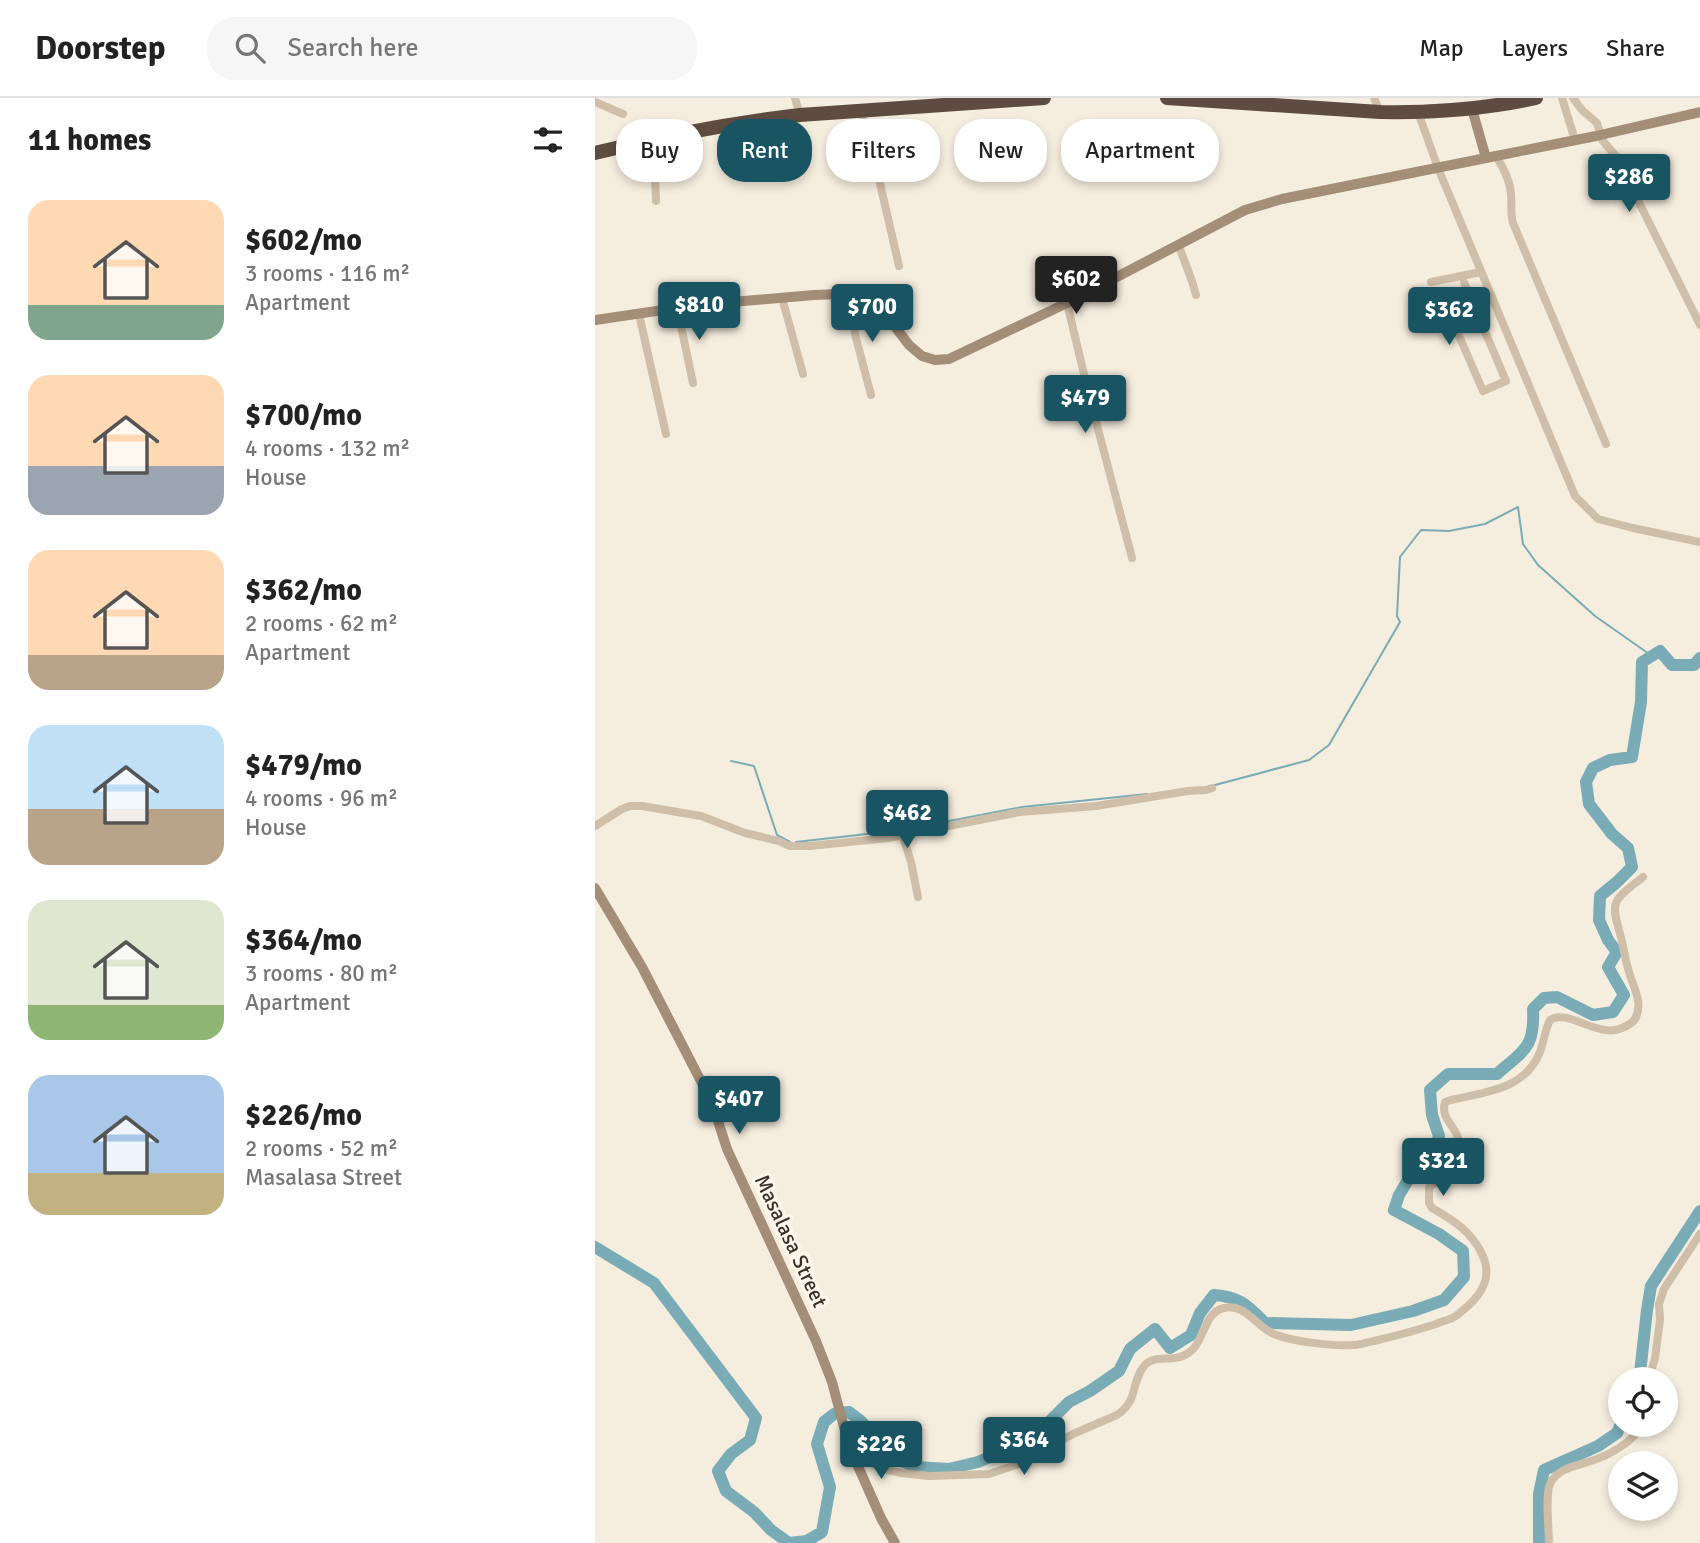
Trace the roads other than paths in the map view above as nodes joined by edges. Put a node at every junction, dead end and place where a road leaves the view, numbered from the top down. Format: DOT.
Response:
graph roads {
  1 [pos="795,98"];
  2 [pos="1044,98"];
  3 [pos="1167,98"];
  4 [pos="1536,98"];
  5 [pos="1562,98"];
  6 [pos="1573,98"];
  7 [pos="595,102"];
  8 [pos="1377,105"];
  9 [pos="1472,108"];
  10 [pos="861,111"];
  11 [pos="1417,112"];
  12 [pos="1700,112"];
  13 [pos="622,114"];
  14 [pos="800,115"];
  15 [pos="863,119"];
  16 [pos="703,129"];
  17 [pos="1601,135"];
  18 [pos="1575,140"];
  19 [pos="616,148"];
  20 [pos="595,153"];
  21 [pos="1491,157"];
  22 [pos="1438,167"];
  23 [pos="655,182"];
  24 [pos="880,182"];
  25 [pos="656,201"];
  26 [pos="1178,244"];
  27 [pos="899,266"];
  28 [pos="1482,272"];
  29 [pos="1431,282"];
  30 [pos="1464,282"];
  31 [pos="1440,292"];
  32 [pos="1196,295"];
  33 [pos="852,296"];
  34 [pos="782,298"];
  35 [pos="1067,303"];
  36 [pos="677,307"];
  37 [pos="639,314"];
  38 [pos="595,320"];
  39 [pos="1700,325"];
  40 [pos="1507,334"];
  41 [pos="1489,341"];
  42 [pos="803,374"];
  43 [pos="693,383"];
  44 [pos="871,395"];
  45 [pos="666,434"];
  46 [pos="1606,444"];
  47 [pos="1700,542"];
  48 [pos="1132,558"];
  49 [pos="1212,788"];
  50 [pos="595,826"];
  51 [pos="902,836"];
  52 [pos="1643,877"];
  53 [pos="596,890"];
  54 [pos="918,897"];
  55 [pos="1700,1234"];
  56 [pos="1652,1367"];
  57 [pos="1633,1437"];
  58 [pos="849,1446"];
  59 [pos="895,1543"];
  60 [pos="1549,1543"];
  1 -- 14 [label="street"];
  2 -- 10 [label="highway"];
  3 -- 8 [label="highway"];
  4 -- 9 [label="highway"];
  5 -- 18 [label="street"];
  6 -- 17 [label="street"];
  7 -- 13 [label="street"];
  8 -- 11 [label="highway"];
  9 -- 11 [label="highway"];
  9 -- 21 [label="street"];
  10 -- 14 [label="highway"];
  10 -- 15 [label="street"];
  11 -- 22 [label="street"];
  12 -- 17 [label="street"];
  14 -- 16 [label="highway"];
  17 -- 18 [label="street"];
  17 -- 39 [label="street"];
  18 -- 21 [label="street"];
  19 -- 20 [label="highway"];
  21 -- 22 [label="street"];
  21 -- 46 [label="street"];
  22 -- 26 [label="street"];
  22 -- 28 [label="street"];
  23 -- 25 [label="street"];
  24 -- 27 [label="street"];
  26 -- 32 [label="street"];
  26 -- 35 [label="street"];
  28 -- 29 [label="street"];
  28 -- 40 [label="street"];
  30 -- 41 [label="street"];
  31 -- 41 [label="street"];
  33 -- 34 [label="street"];
  33 -- 35 [label="street"];
  33 -- 44 [label="street"];
  34 -- 36 [label="street"];
  34 -- 42 [label="street"];
  35 -- 48 [label="street"];
  36 -- 37 [label="street"];
  36 -- 43 [label="street"];
  37 -- 38 [label="street"];
  37 -- 45 [label="street"];
  40 -- 41 [label="street"];
  40 -- 47 [label="street"];
  49 -- 51 [label="street"];
  50 -- 51 [label="street"];
  51 -- 54 [label="street"];
  52 -- 58 [label="street"];
  53 -- 58 [label="street, Masalasa Street"];
  55 -- 56 [label="street"];
  57 -- 60 [label="street"];
  58 -- 59 [label="street, Masalasa Street"];
}
